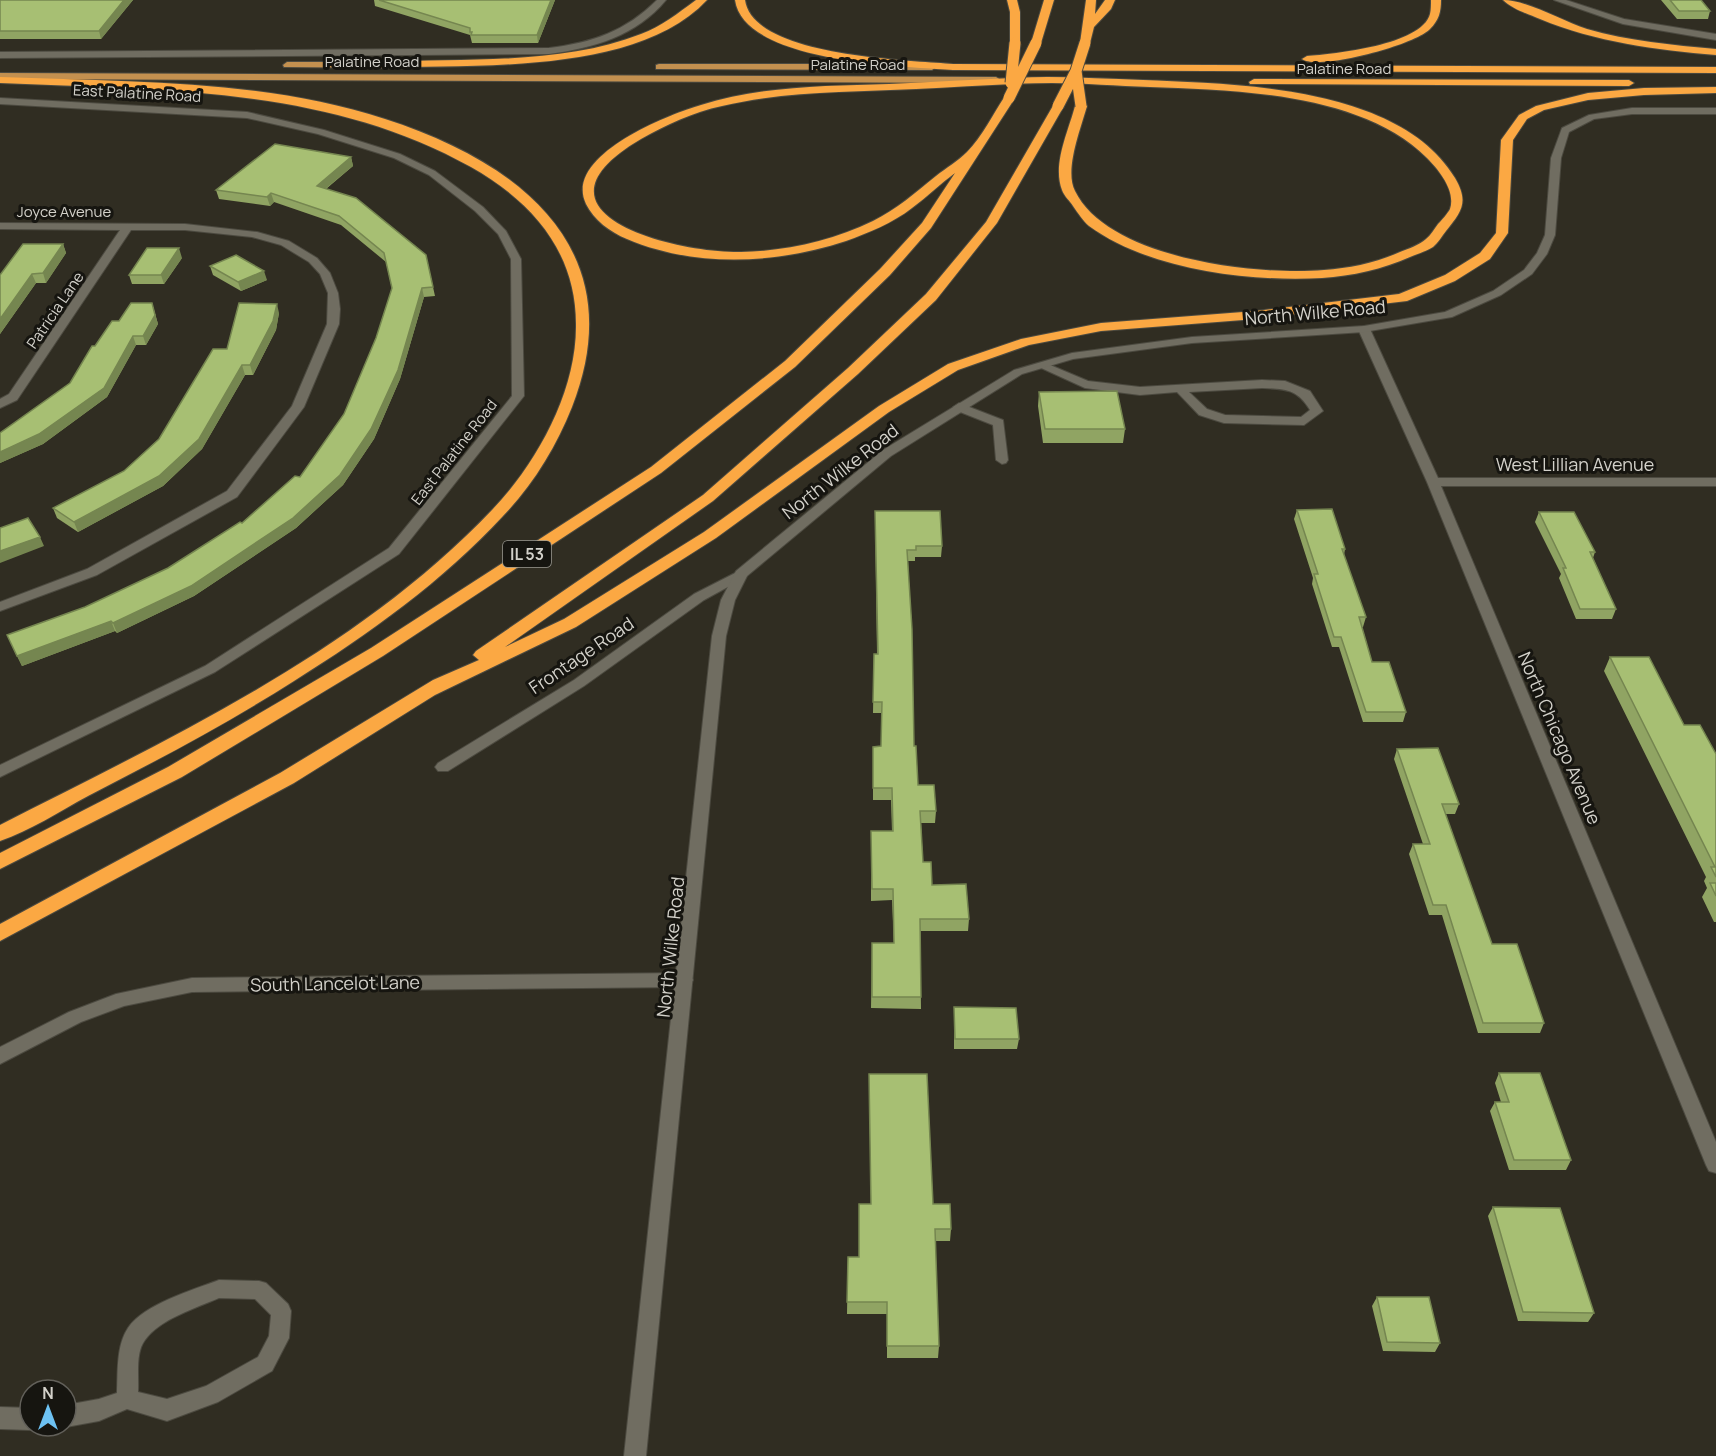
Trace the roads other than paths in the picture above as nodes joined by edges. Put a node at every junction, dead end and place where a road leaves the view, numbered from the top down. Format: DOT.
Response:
graph roads {
  1 [pos="662,0"];
  2 [pos="702,0"];
  3 [pos="740,0"];
  4 [pos="1012,0"];
  5 [pos="1049,0"];
  6 [pos="1090,0"];
  7 [pos="1110,0"];
  8 [pos="1436,0"];
  9 [pos="1508,0"];
  10 [pos="1558,0"];
  11 [pos="1089,26"];
  12 [pos="1716,38"];
  13 [pos="1716,52"];
  14 [pos="0,55"];
  15 [pos="274,65"];
  16 [pos="381,65"];
  17 [pos="0,66"];
  18 [pos="107,66"];
  19 [pos="567,67"];
  20 [pos="953,67"];
  21 [pos="1056,67"];
  22 [pos="648,68"];
  23 [pos="1716,70"];
  24 [pos="1076,71"];
  25 [pos="0,76"];
  26 [pos="0,80"];
  27 [pos="1052,80"];
  28 [pos="1716,83"];
  29 [pos="1716,90"];
  30 [pos="0,101"];
  31 [pos="1007,102"];
  32 [pos="1716,111"];
  33 [pos="977,150"];
  34 [pos="0,226"];
  35 [pos="128,226"];
  36 [pos="1364,328"];
  37 [pos="1043,365"];
  38 [pos="1180,389"];
  39 [pos="0,404"];
  40 [pos="959,407"];
  41 [pos="1002,460"];
  42 [pos="1433,482"];
  43 [pos="1716,482"];
  44 [pos="741,574"];
  45 [pos="0,607"];
  46 [pos="430,690"];
  47 [pos="443,767"];
  48 [pos="0,772"];
  49 [pos="0,834"];
  50 [pos="0,862"];
  51 [pos="0,933"];
  52 [pos="684,980"];
  53 [pos="0,1056"];
  54 [pos="1716,1165"];
  55 [pos="127,1399"];
  56 [pos="78,1414"];
  57 [pos="0,1418"];
  58 [pos="18,1419"];
  59 [pos="635,1456"];
  1 -- 14 [label="street, East Palatine Road"];
  2 -- 16 [label="highway"];
  3 -- 20 [label="highway"];
  4 -- 31 [label="highway, bridge"];
  5 -- 31 [label="highway, IL 53, bridge"];
  6 -- 11 [label="highway"];
  7 -- 11 [label="highway"];
  8 -- 21 [label="highway"];
  9 -- 13 [label="highway"];
  10 -- 12 [label="street"];
  11 -- 24 [label="highway, bridge"];
  15 -- 16 [label="main road, Palatine Road"];
  16 -- 19 [label="main road, Palatine Road"];
  17 -- 18 [label="main road"];
  20 -- 21 [label="highway, Palatine Road"];
  20 -- 22 [label="main road, Palatine Road"];
  21 -- 23 [label="highway, Palatine Road"];
  24 -- 27 [label="highway, bridge"];
  24 -- 46 [label="highway, bridge"];
  25 -- 27 [label="main road, Palatine Road"];
  26 -- 49 [label="highway"];
  27 -- 28 [label="highway, Palatine Road"];
  27 -- 33 [label="highway"];
  29 -- 46 [label="highway"];
  30 -- 48 [label="street, East Palatine Road"];
  31 -- 33 [label="highway, IL 53"];
  32 -- 36 [label="street, North Wilke Road"];
  33 -- 50 [label="highway, IL 53"];
  34 -- 35 [label="street, Joyce Avenue"];
  35 -- 39 [label="street, Patricia Lane"];
  35 -- 45 [label="street, Joyce Avenue"];
  36 -- 37 [label="street, North Wilke Road"];
  36 -- 42 [label="street, North Chicago Avenue"];
  37 -- 38 [label="street"];
  37 -- 40 [label="street, North Wilke Road"];
  38 -- 38 [label="street"];
  40 -- 41 [label="street"];
  40 -- 44 [label="street, North Wilke Road"];
  42 -- 43 [label="street, West Lillian Avenue"];
  42 -- 54 [label="street, North Chicago Avenue"];
  44 -- 47 [label="street, Frontage Road"];
  44 -- 52 [label="street, North Wilke Road"];
  46 -- 51 [label="highway"];
  52 -- 53 [label="street, South Lancelot Lane"];
  52 -- 59 [label="street, North Wilke Road"];
  55 -- 55 [label="street"];
  55 -- 56 [label="street"];
  57 -- 58 [label="street"];
}
